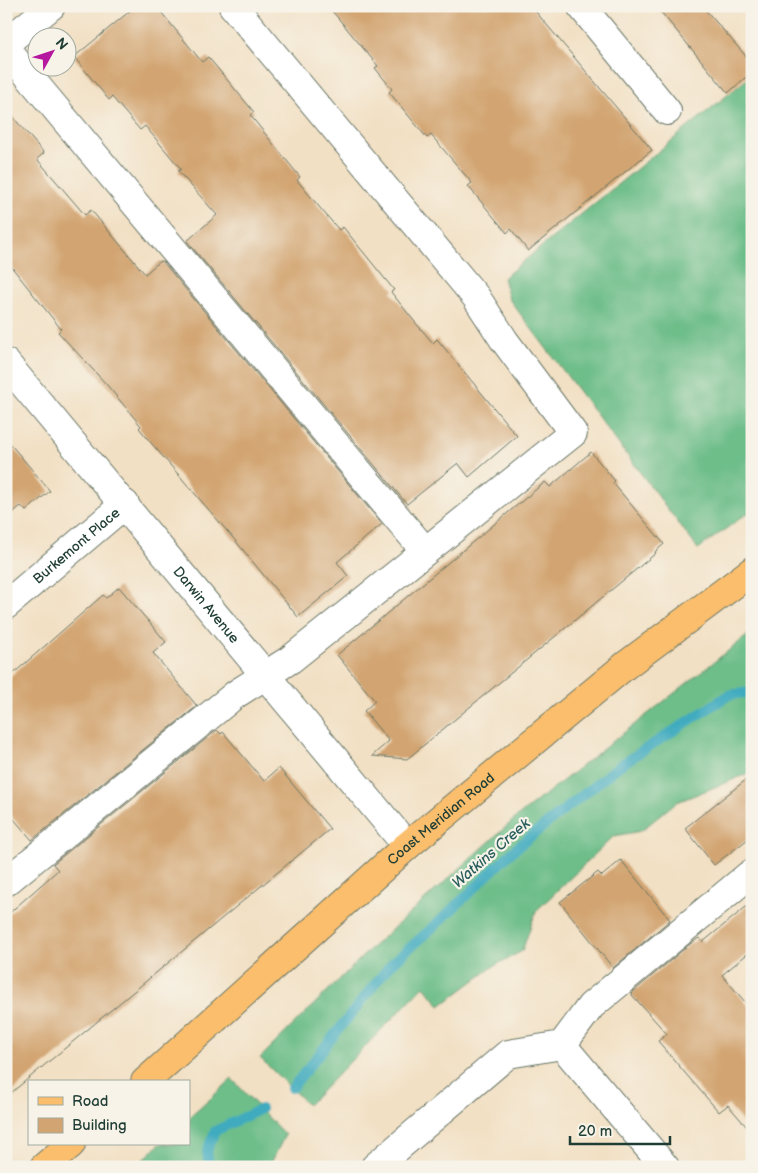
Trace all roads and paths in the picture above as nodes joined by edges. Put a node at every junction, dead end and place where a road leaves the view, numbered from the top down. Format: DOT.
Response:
graph roads {
  1 [pos="52,6"];
  2 [pos="233,6"];
  3 [pos="581,6"];
  4 [pos="6,43"];
  5 [pos="6,49"];
  6 [pos="667,112"];
  7 [pos="6,363"];
  8 [pos="125,504"];
  9 [pos="425,551"];
  10 [pos="752,571"];
  11 [pos="6,605"];
  12 [pos="266,676"];
  13 [pos="407,846"];
  14 [pos="752,879"];
  15 [pos="6,882"];
  16 [pos="562,1045"];
  17 [pos="147,1080"];
  18 [pos="68,1146"];
  19 [pos="44,1167"];
  20 [pos="375,1167"];
  21 [pos="665,1167"];
  1 -- 4 [label="street"];
  2 -- 9 [label="street"];
  3 -- 6 [label="street"];
  5 -- 9 [label="street"];
  7 -- 8 [label="street, Darwin Avenue"];
  8 -- 11 [label="street, Burkemont Place"];
  8 -- 12 [label="street, Darwin Avenue"];
  9 -- 12 [label="street"];
  10 -- 13 [label="main road, Coast Meridian Road"];
  12 -- 13 [label="street, Darwin Avenue"];
  12 -- 15 [label="street"];
  13 -- 17 [label="main road, Coast Meridian Road"];
  14 -- 16 [label="street"];
  16 -- 20 [label="street"];
  16 -- 21 [label="street"];
  18 -- 19 [label="main road"];
}
